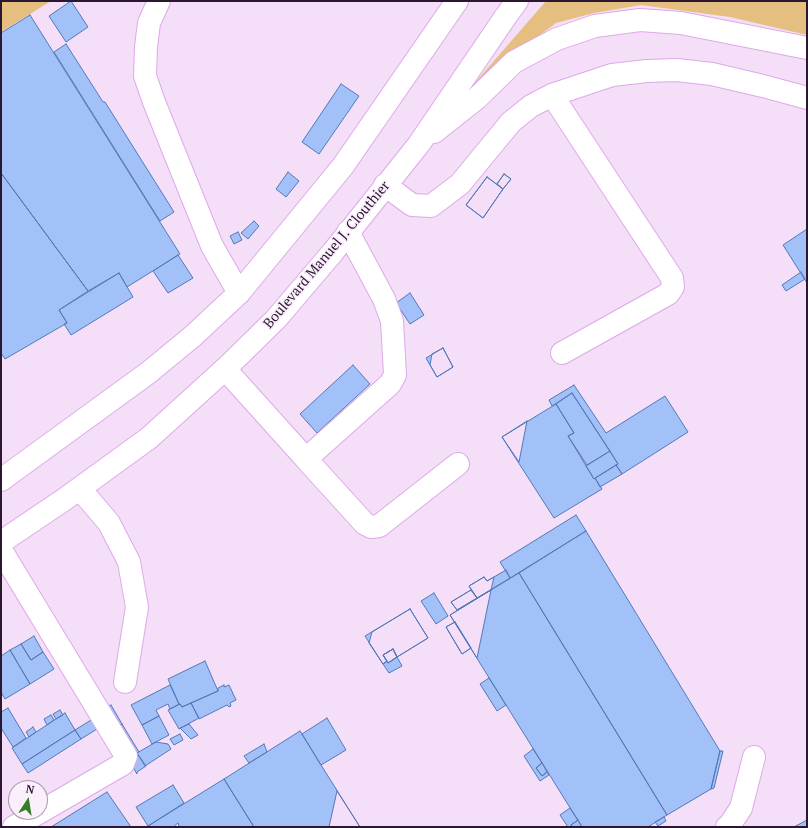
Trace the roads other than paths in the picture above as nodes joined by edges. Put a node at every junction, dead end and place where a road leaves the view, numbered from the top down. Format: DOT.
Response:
graph roads {
  1 [pos="160,1"];
  2 [pos="457,1"];
  3 [pos="517,1"];
  4 [pos="807,48"];
  5 [pos="552,95"];
  6 [pos="807,98"];
  7 [pos="419,144"];
  8 [pos="385,185"];
  9 [pos="348,232"];
  10 [pos="239,293"];
  11 [pos="562,354"];
  12 [pos="225,370"];
  13 [pos="306,460"];
  14 [pos="458,464"];
  15 [pos="1,480"];
  16 [pos="80,488"];
  17 [pos="1,542"];
  18 [pos="1,550"];
  19 [pos="125,682"];
  20 [pos="754,757"];
  21 [pos="48,807"];
  22 [pos="26,820"];
  23 [pos="14,827"];
  24 [pos="727,827"];
  1 -- 10 [label="main road"];
  2 -- 10 [label="main road"];
  3 -- 7 [label="main road, Boulevard Manuel J. Clouthier"];
  4 -- 7 [label="main road"];
  5 -- 6 [label="main road"];
  5 -- 8 [label="main road"];
  5 -- 11 [label="main road"];
  7 -- 8 [label="main road, Boulevard Manuel J. Clouthier"];
  8 -- 9 [label="main road, Boulevard Manuel J. Clouthier"];
  9 -- 12 [label="main road, Boulevard Manuel J. Clouthier"];
  9 -- 13 [label="main road"];
  10 -- 15 [label="main road"];
  12 -- 13 [label="main road"];
  12 -- 16 [label="main road, Boulevard Manuel J. Clouthier"];
  13 -- 14 [label="main road"];
  16 -- 17 [label="main road, Boulevard Manuel J. Clouthier"];
  16 -- 19 [label="main road"];
  18 -- 21 [label="main road"];
  20 -- 24 [label="main road"];
  22 -- 23 [label="main road"];
}
